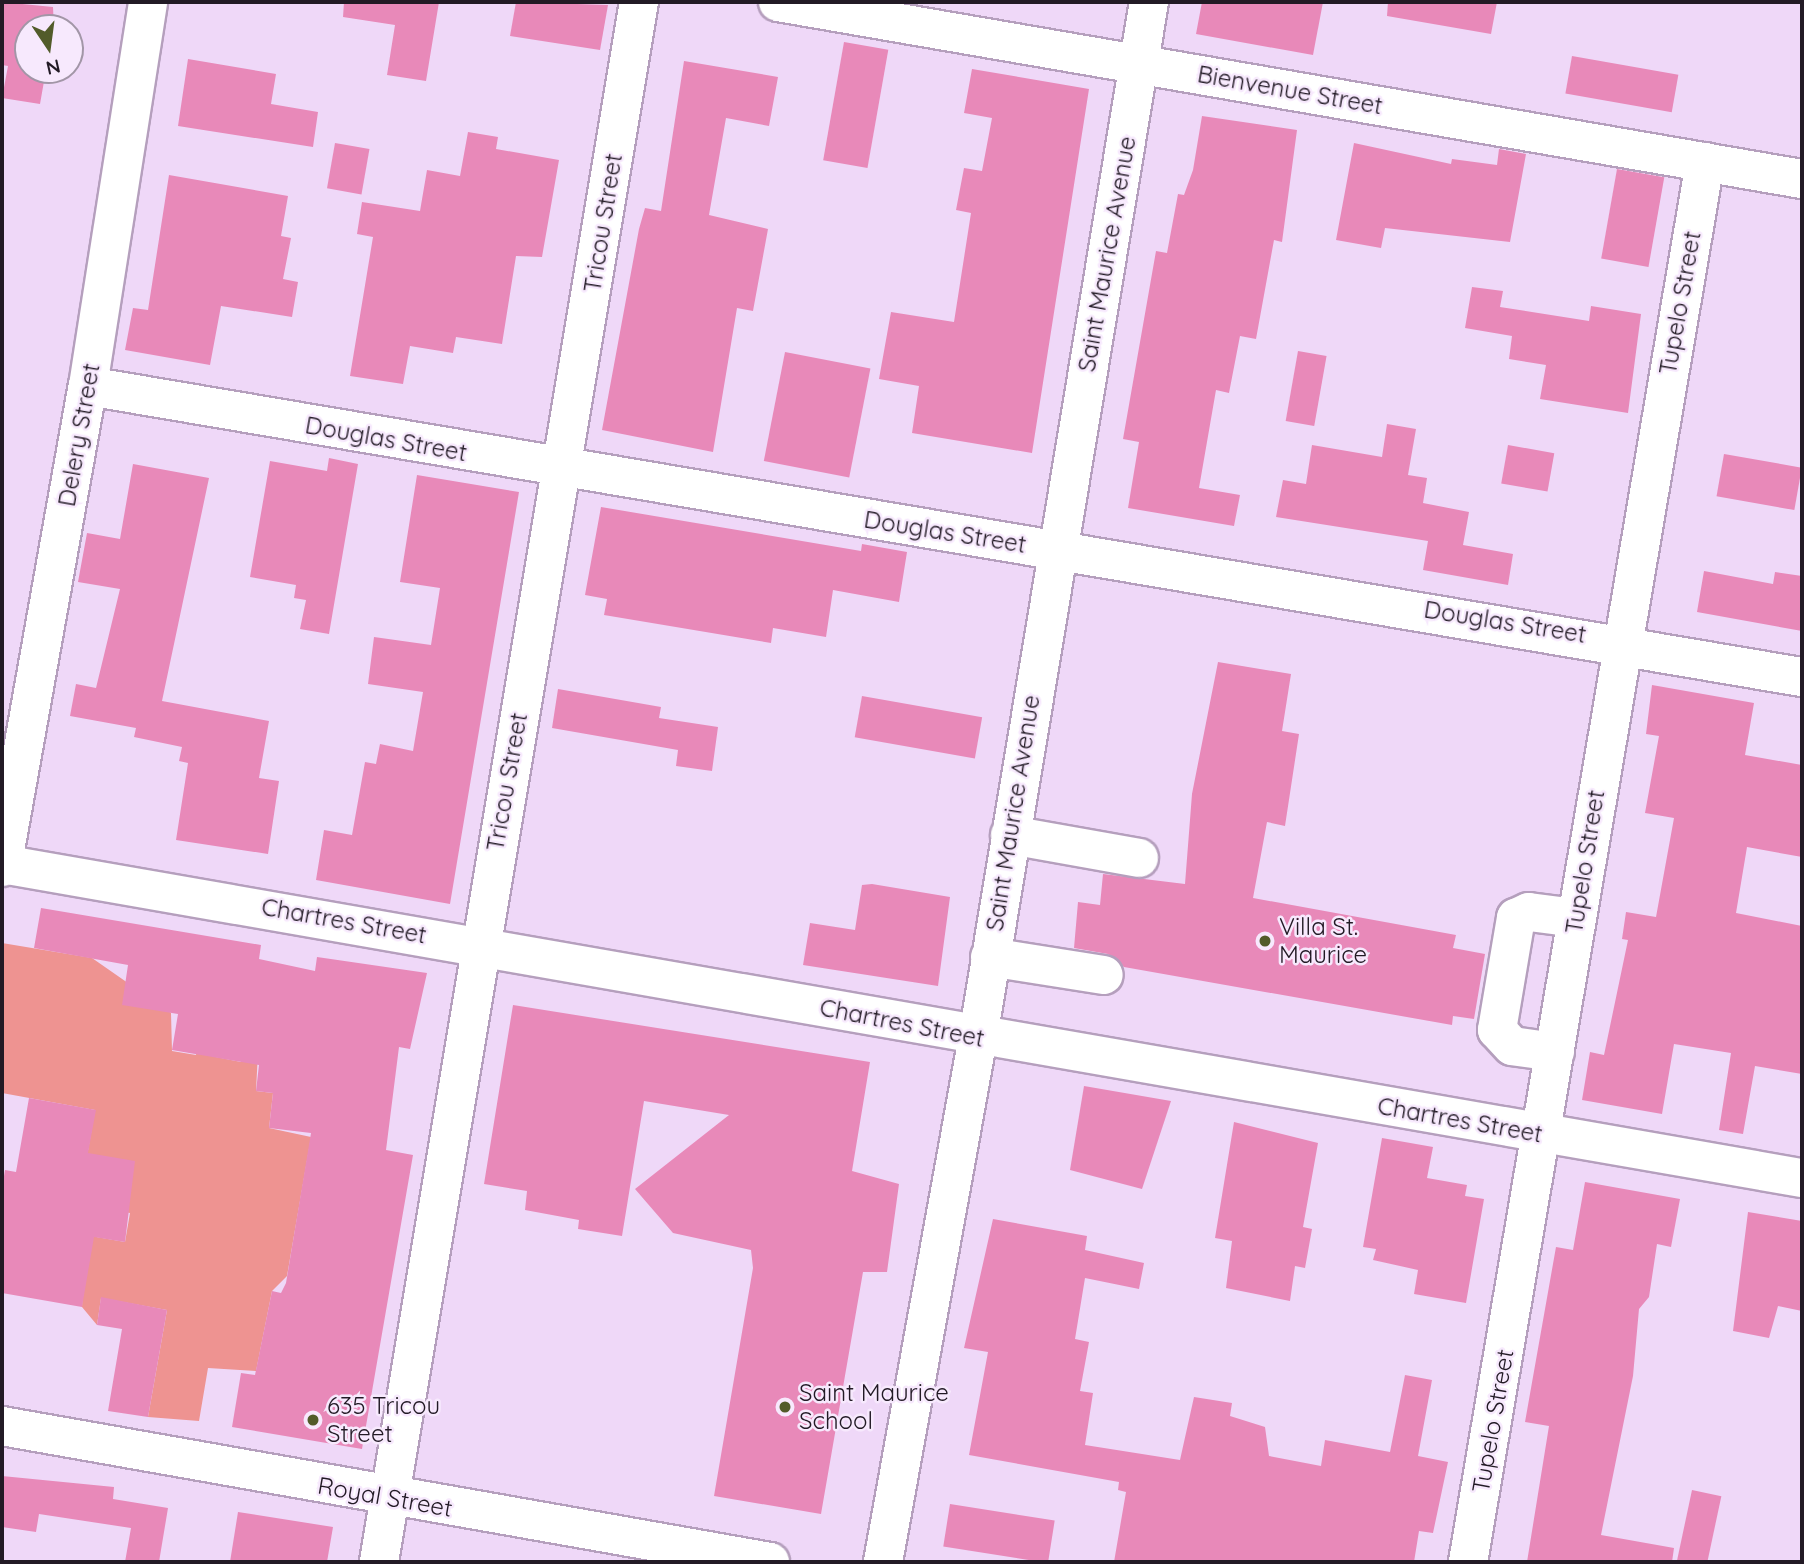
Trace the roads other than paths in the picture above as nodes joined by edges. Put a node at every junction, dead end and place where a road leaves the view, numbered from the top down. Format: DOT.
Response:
graph roads {
  1 [pos="148,2"];
  2 [pos="639,2"];
  3 [pos="778,2"];
  4 [pos="1149,2"];
  5 [pos="1141,64"];
  6 [pos="1705,162"];
  7 [pos="1802,179"];
  8 [pos="88,386"];
  9 [pos="563,470"];
  10 [pos="1054,549"];
  11 [pos="1621,641"];
  12 [pos="1802,677"];
  13 [pos="1010,835"];
  14 [pos="1139,858"];
  15 [pos="2,865"];
  16 [pos="1576,918"];
  17 [pos="478,944"];
  18 [pos="990,957"];
  19 [pos="1104,975"];
  20 [pos="978,1037"];
  21 [pos="1555,1052"];
  22 [pos="1542,1134"];
  23 [pos="1802,1178"];
  24 [pos="2,1426"];
  25 [pos="389,1498"];
  26 [pos="379,1562"];
  27 [pos="770,1562"];
  28 [pos="883,1562"];
  29 [pos="1468,1562"];
  1 -- 8 [label="street, Delery Street"];
  2 -- 9 [label="street, Tricou Street"];
  3 -- 5 [label="street, Bienvenue Street"];
  4 -- 5 [label="street, Saint Maurice Avenue"];
  5 -- 6 [label="street, Bienvenue Street"];
  5 -- 10 [label="street, Saint Maurice Avenue"];
  6 -- 7 [label="street, Bienvenue Street"];
  6 -- 11 [label="street, Tupelo Street"];
  8 -- 9 [label="street, Douglas Street"];
  8 -- 15 [label="street, Delery Street"];
  9 -- 10 [label="street, Douglas Street"];
  9 -- 17 [label="street, Tricou Street"];
  10 -- 11 [label="street, Douglas Street"];
  10 -- 13 [label="street, Saint Maurice Avenue"];
  11 -- 12 [label="street, Douglas Street"];
  11 -- 16 [label="street, Tupelo Street"];
  13 -- 14 [label="street"];
  13 -- 18 [label="street, Saint Maurice Avenue"];
  15 -- 17 [label="street, Chartres Street"];
  16 -- 21 [label="street, Tupelo Street"];
  16 -- 21 [label="street"];
  17 -- 20 [label="street, Chartres Street"];
  17 -- 25 [label="street, Tricou Street"];
  18 -- 19 [label="street"];
  18 -- 20 [label="street, Saint Maurice Avenue"];
  20 -- 22 [label="street, Chartres Street"];
  20 -- 28 [label="street, Saint Maurice Avenue"];
  21 -- 22 [label="street, Tupelo Street"];
  22 -- 23 [label="street, Chartres Street"];
  22 -- 29 [label="street, Tupelo Street"];
  24 -- 25 [label="street, Royal Street"];
  25 -- 26 [label="street, Tricou Street"];
  25 -- 27 [label="street, Royal Street"];
}
